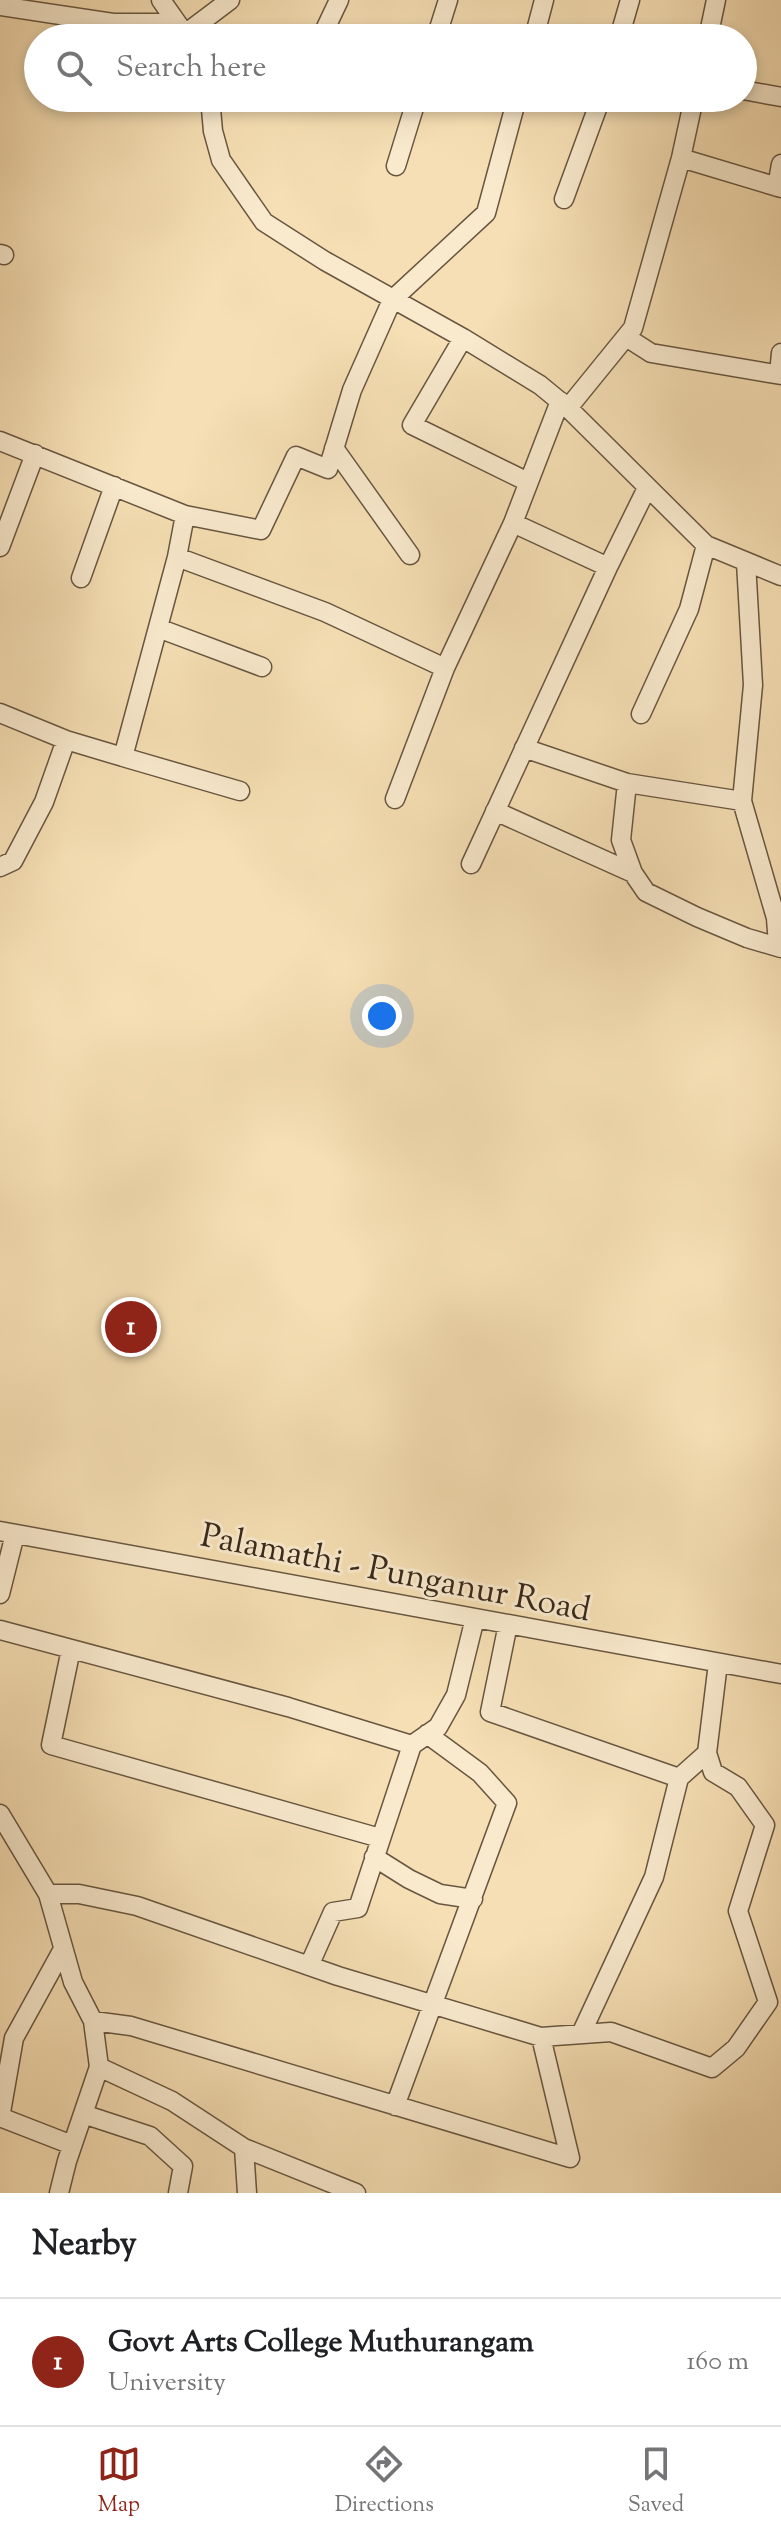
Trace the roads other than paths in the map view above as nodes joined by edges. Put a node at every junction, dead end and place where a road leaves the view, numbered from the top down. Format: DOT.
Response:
graph roads {
  1 [pos="161,0"];
  2 [pos="230,0"];
  3 [pos="339,0"];
  4 [pos="448,0"];
  5 [pos="544,0"];
  6 [pos="630,0"];
  7 [pos="716,0"];
  8 [pos="0,6"];
  9 [pos="121,24"];
  10 [pos="178,24"];
  11 [pos="195,24"];
  12 [pos="328,24"];
  13 [pos="440,24"];
  14 [pos="538,24"];
  15 [pos="623,24"];
  16 [pos="711,24"];
  17 [pos="757,93"];
  18 [pos="781,97"];
  19 [pos="211,112"];
  20 [pos="413,112"];
  21 [pos="513,112"];
  22 [pos="596,112"];
  23 [pos="691,112"];
  24 [pos="681,158"];
  25 [pos="781,164"];
  26 [pos="396,166"];
  27 [pos="779,187"];
  28 [pos="564,199"];
  29 [pos="392,300"];
  30 [pos="626,337"];
  31 [pos="463,338"];
  32 [pos="781,353"];
  33 [pos="780,374"];
  34 [pos="564,404"];
  35 [pos="0,441"];
  36 [pos="334,448"];
  37 [pos="35,454"];
  38 [pos="528,482"];
  39 [pos="114,486"];
  40 [pos="647,488"];
  41 [pos="185,515"];
  42 [pos="513,523"];
  43 [pos="706,545"];
  44 [pos="0,547"];
  45 [pos="410,555"];
  46 [pos="177,557"];
  47 [pos="746,562"];
  48 [pos="608,567"];
  49 [pos="781,574"];
  50 [pos="81,578"];
  51 [pos="158,628"];
  52 [pos="262,667"];
  53 [pos="445,668"];
  54 [pos="0,713"];
  55 [pos="641,714"];
  56 [pos="66,740"];
  57 [pos="524,748"];
  58 [pos="123,757"];
  59 [pos="627,783"];
  60 [pos="240,791"];
  61 [pos="395,799"];
  62 [pos="742,801"];
  63 [pos="495,811"];
  64 [pos="471,864"];
  65 [pos="0,867"];
  66 [pos="633,873"];
  67 [pos="780,946"];
  68 [pos="7,1532"];
  69 [pos="0,1594"];
  70 [pos="475,1618"];
  71 [pos="508,1624"];
  72 [pos="0,1630"];
  73 [pos="71,1649"];
  74 [pos="718,1663"];
  75 [pos="781,1674"];
  76 [pos="419,1739"];
  77 [pos="707,1753"];
  78 [pos="679,1778"];
  79 [pos="3,1827"];
  80 [pos="380,1838"];
  81 [pos="374,1857"];
  82 [pos="48,1894"];
  83 [pos="473,1899"];
  84 [pos="63,1949"];
  85 [pos="309,1966"];
  86 [pos="433,2004"];
  87 [pos="93,2021"];
  88 [pos="581,2034"];
  89 [pos="541,2037"];
  90 [pos="99,2067"];
  91 [pos="395,2106"];
  92 [pos="83,2114"];
  93 [pos="0,2118"];
  94 [pos="72,2145"];
  95 [pos="244,2148"];
  96 [pos="59,2193"];
  97 [pos="178,2193"];
  98 [pos="247,2193"];
  99 [pos="356,2193"];
  1 -- 10 [label="street"];
  2 -- 11 [label="street"];
  3 -- 12 [label="street"];
  4 -- 13 [label="street"];
  5 -- 14 [label="street"];
  6 -- 15 [label="street"];
  7 -- 16 [label="street"];
  8 -- 9 [label="street"];
  17 -- 18 [label="street"];
  19 -- 29 [label="street"];
  20 -- 26 [label="street"];
  21 -- 29 [label="street"];
  22 -- 28 [label="street"];
  23 -- 24 [label="street"];
  24 -- 27 [label="street"];
  24 -- 30 [label="street"];
  25 -- 27 [label="street"];
  29 -- 31 [label="street"];
  29 -- 36 [label="street"];
  30 -- 33 [label="street"];
  30 -- 34 [label="street"];
  31 -- 34 [label="street"];
  31 -- 38 [label="street"];
  32 -- 33 [label="street"];
  34 -- 38 [label="street"];
  34 -- 40 [label="street"];
  35 -- 37 [label="street"];
  36 -- 41 [label="street"];
  36 -- 45 [label="street"];
  37 -- 39 [label="street"];
  37 -- 44 [label="street"];
  38 -- 42 [label="street"];
  39 -- 41 [label="street"];
  39 -- 50 [label="street"];
  40 -- 43 [label="street"];
  40 -- 48 [label="street"];
  41 -- 46 [label="street"];
  42 -- 48 [label="street"];
  42 -- 53 [label="street"];
  43 -- 47 [label="street"];
  43 -- 55 [label="street"];
  46 -- 51 [label="street"];
  46 -- 53 [label="street"];
  47 -- 49 [label="street"];
  47 -- 62 [label="street"];
  48 -- 57 [label="street"];
  51 -- 52 [label="street"];
  51 -- 58 [label="street"];
  53 -- 61 [label="street"];
  54 -- 56 [label="street"];
  56 -- 58 [label="street"];
  56 -- 65 [label="street"];
  57 -- 59 [label="street"];
  57 -- 63 [label="street"];
  58 -- 60 [label="street"];
  59 -- 62 [label="street"];
  59 -- 66 [label="street"];
  62 -- 67 [label="street"];
  63 -- 64 [label="street"];
  63 -- 66 [label="street"];
  66 -- 67 [label="street"];
  68 -- 69 [label="street"];
  68 -- 70 [label="street, Palamathi - Punganur Road"];
  70 -- 71 [label="street, Palamathi - Punganur Road"];
  70 -- 76 [label="street"];
  71 -- 74 [label="street, Palamathi - Punganur Road"];
  71 -- 78 [label="street"];
  72 -- 73 [label="street"];
  73 -- 76 [label="street"];
  73 -- 80 [label="street"];
  74 -- 75 [label="street, Palamathi - Punganur Road"];
  74 -- 77 [label="street"];
  76 -- 80 [label="street"];
  76 -- 83 [label="street"];
  77 -- 78 [label="street"];
  77 -- 88 [label="street"];
  78 -- 88 [label="street"];
  79 -- 82 [label="street"];
  80 -- 81 [label="street"];
  81 -- 83 [label="street"];
  81 -- 85 [label="street"];
  82 -- 84 [label="street"];
  82 -- 85 [label="street"];
  83 -- 86 [label="street"];
  84 -- 87 [label="street"];
  84 -- 93 [label="street"];
  85 -- 86 [label="street"];
  86 -- 89 [label="street"];
  86 -- 91 [label="street"];
  87 -- 90 [label="street"];
  87 -- 91 [label="street"];
  88 -- 89 [label="street"];
  89 -- 91 [label="street"];
  90 -- 92 [label="street"];
  90 -- 95 [label="street"];
  92 -- 94 [label="street"];
  92 -- 97 [label="street"];
  93 -- 94 [label="street"];
  94 -- 96 [label="street"];
  95 -- 98 [label="street"];
  95 -- 99 [label="street"];
}
